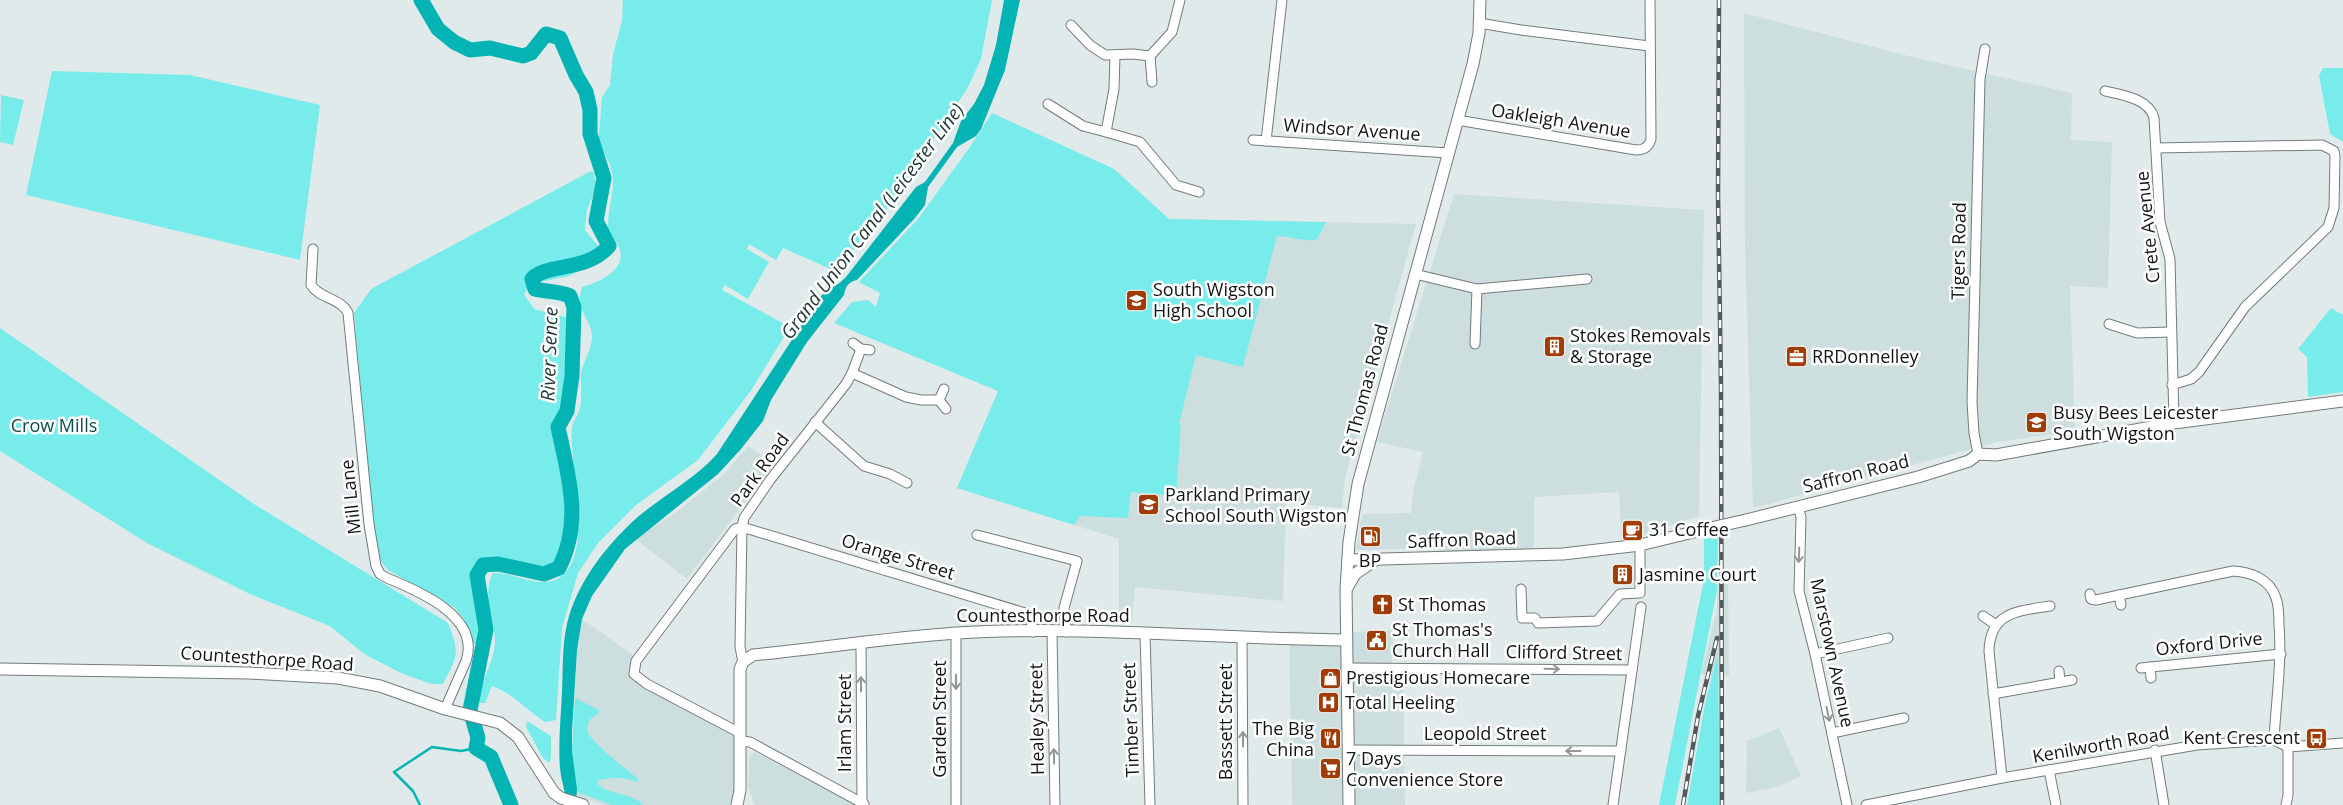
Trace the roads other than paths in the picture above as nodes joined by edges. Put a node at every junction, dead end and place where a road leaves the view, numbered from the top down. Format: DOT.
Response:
graph roads {
  1 [pos="1180,0"];
  2 [pos="1282,0"];
  3 [pos="1480,0"];
  4 [pos="1650,0"];
  5 [pos="1479,23"];
  6 [pos="1071,24"];
  7 [pos="1649,46"];
  8 [pos="1985,49"];
  9 [pos="1115,55"];
  10 [pos="1150,56"];
  11 [pos="1152,82"];
  12 [pos="2105,91"];
  13 [pos="1048,104"];
  14 [pos="1457,120"];
  15 [pos="1106,132"];
  16 [pos="1253,140"];
  17 [pos="1266,141"];
  18 [pos="2158,148"];
  19 [pos="1448,154"];
  20 [pos="1199,192"];
  21 [pos="2339,208"];
  22 [pos="314,249"];
  23 [pos="1415,274"];
  24 [pos="1587,279"];
  25 [pos="1477,289"];
  26 [pos="2109,324"];
  27 [pos="2170,332"];
  28 [pos="853,343"];
  29 [pos="1475,344"];
  30 [pos="852,373"];
  31 [pos="2172,385"];
  32 [pos="944,389"];
  33 [pos="939,400"];
  34 [pos="2343,401"];
  35 [pos="946,409"];
  36 [pos="815,422"];
  37 [pos="2174,423"];
  38 [pos="1978,454"];
  39 [pos="907,483"];
  40 [pos="1798,507"];
  41 [pos="742,527"];
  42 [pos="977,535"];
  43 [pos="1640,545"];
  44 [pos="1348,560"];
  45 [pos="1374,561"];
  46 [pos="1346,589"];
  47 [pos="1521,589"];
  48 [pos="2090,594"];
  49 [pos="2119,595"];
  50 [pos="2121,605"];
  51 [pos="2050,606"];
  52 [pos="1641,607"];
  53 [pos="1983,616"];
  54 [pos="1996,625"];
  55 [pos="1032,632"];
  56 [pos="1052,632"];
  57 [pos="1066,632"];
  58 [pos="956,634"];
  59 [pos="1145,634"];
  60 [pos="1242,638"];
  61 [pos="1888,638"];
  62 [pos="1346,640"];
  63 [pos="861,644"];
  64 [pos="1815,654"];
  65 [pos="2281,654"];
  66 [pos="743,662"];
  67 [pos="1346,668"];
  68 [pos="0,670"];
  69 [pos="1632,670"];
  70 [pos="2059,671"];
  71 [pos="2151,678"];
  72 [pos="2072,680"];
  73 [pos="2060,682"];
  74 [pos="1993,694"];
  75 [pos="445,708"];
  76 [pos="1904,718"];
  77 [pos="1832,733"];
  78 [pos="740,737"];
  79 [pos="2274,740"];
  80 [pos="2343,744"];
  81 [pos="2288,747"];
  82 [pos="1348,750"];
  83 [pos="2155,750"];
  84 [pos="1621,751"];
  85 [pos="2049,770"];
  86 [pos="2002,778"];
  87 [pos="580,804"];
  88 [pos="864,804"];
  89 [pos="737,805"];
  90 [pos="956,805"];
  91 [pos="1055,805"];
  92 [pos="1150,805"];
  93 [pos="1243,805"];
  94 [pos="1349,805"];
  95 [pos="1613,805"];
  96 [pos="1847,805"];
  97 [pos="1866,805"];
  98 [pos="2056,805"];
  99 [pos="2164,805"];
  100 [pos="2286,805"];
  1 -- 10 [label="street"];
  2 -- 17 [label="street"];
  3 -- 5 [label="main road, St Thomas Road"];
  4 -- 7 [label="street"];
  5 -- 7 [label="street"];
  5 -- 14 [label="main road, St Thomas Road"];
  6 -- 9 [label="street"];
  7 -- 14 [label="street, Oakleigh Avenue"];
  8 -- 38 [label="street, Tigers Road"];
  9 -- 10 [label="street"];
  9 -- 15 [label="street"];
  10 -- 11 [label="street"];
  12 -- 18 [label="street, Crete Avenue"];
  13 -- 15 [label="street"];
  14 -- 19 [label="main road, St Thomas Road"];
  15 -- 20 [label="street"];
  16 -- 17 [label="street, Windsor Avenue"];
  17 -- 19 [label="street, Windsor Avenue"];
  18 -- 21 [label="street"];
  18 -- 27 [label="street, Crete Avenue"];
  19 -- 23 [label="main road, St Thomas Road"];
  21 -- 31 [label="street"];
  22 -- 75 [label="street, Mill Lane"];
  23 -- 25 [label="street"];
  23 -- 44 [label="main road, St Thomas Road"];
  24 -- 25 [label="street"];
  25 -- 29 [label="street"];
  26 -- 27 [label="street"];
  27 -- 31 [label="street, Crete Avenue"];
  28 -- 30 [label="street, Park Road"];
  30 -- 33 [label="street"];
  30 -- 36 [label="street, Park Road"];
  31 -- 37 [label="street, Crete Avenue"];
  32 -- 33 [label="street"];
  33 -- 35 [label="street"];
  34 -- 37 [label="main road, Saffron Road"];
  36 -- 39 [label="street"];
  36 -- 41 [label="street, Park Road"];
  37 -- 38 [label="main road, Saffron Road"];
  38 -- 40 [label="main road, Saffron Road"];
  40 -- 43 [label="main road, Saffron Road, bridge"];
  40 -- 64 [label="street, Marstown Avenue, one-way"];
  41 -- 55 [label="street, Orange Street"];
  41 -- 66 [label="street"];
  41 -- 78 [label="street, Park Road"];
  42 -- 57 [label="street"];
  43 -- 45 [label="main road, Saffron Road"];
  43 -- 47 [label="street"];
  44 -- 45 [label="main road, Saffron Road"];
  44 -- 46 [label="main road, St Thomas Road"];
  45 -- 46 [label="main road"];
  46 -- 62 [label="main road, St Thomas Road"];
  48 -- 49 [label="street"];
  49 -- 50 [label="street"];
  49 -- 65 [label="street"];
  51 -- 54 [label="street"];
  52 -- 69 [label="street"];
  53 -- 54 [label="street"];
  54 -- 74 [label="street"];
  55 -- 56 [label="main road, Countesthorpe Road"];
  55 -- 58 [label="main road, Countesthorpe Road"];
  56 -- 57 [label="main road, Countesthorpe Road"];
  91 -- 56 [label="street, Healey Street, one-way"];
  57 -- 59 [label="main road, Countesthorpe Road"];
  58 -- 63 [label="main road, Countesthorpe Road"];
  58 -- 90 [label="street, Garden Street, one-way"];
  59 -- 60 [label="main road, Countesthorpe Road"];
  59 -- 92 [label="street, Timber Street"];
  60 -- 62 [label="main road, Countesthorpe Road"];
  93 -- 60 [label="street, Bassett Street, one-way"];
  61 -- 64 [label="street"];
  62 -- 67 [label="main road, St Thomas Road"];
  63 -- 66 [label="main road, Countesthorpe Road"];
  88 -- 63 [label="street, Irlam Street, one-way"];
  64 -- 77 [label="street, Marstown Avenue, one-way"];
  65 -- 71 [label="street, Oxford Drive"];
  65 -- 79 [label="street"];
  66 -- 78 [label="main road"];
  67 -- 69 [label="street, Clifford Street, one-way"];
  67 -- 82 [label="main road, St Thomas Road"];
  68 -- 75 [label="main road, Countesthorpe Road"];
  69 -- 84 [label="street"];
  70 -- 73 [label="street"];
  72 -- 73 [label="street"];
  73 -- 74 [label="street"];
  74 -- 86 [label="street"];
  75 -- 87 [label="main road, Countesthorpe Road"];
  76 -- 77 [label="street"];
  77 -- 96 [label="street, Marstown Avenue"];
  78 -- 88 [label="street"];
  78 -- 89 [label="main road"];
  79 -- 81 [label="street"];
  79 -- 83 [label="street, Kenilworth Road"];
  80 -- 81 [label="street"];
  81 -- 100 [label="street"];
  84 -- 82 [label="street, Leopold Street, one-way"];
  82 -- 94 [label="main road, St Thomas Road"];
  83 -- 85 [label="street, Kenilworth Road"];
  83 -- 99 [label="street"];
  84 -- 95 [label="street"];
  85 -- 86 [label="street, Kenilworth Road"];
  85 -- 98 [label="street"];
  86 -- 97 [label="street, Kenilworth Road"];
}
